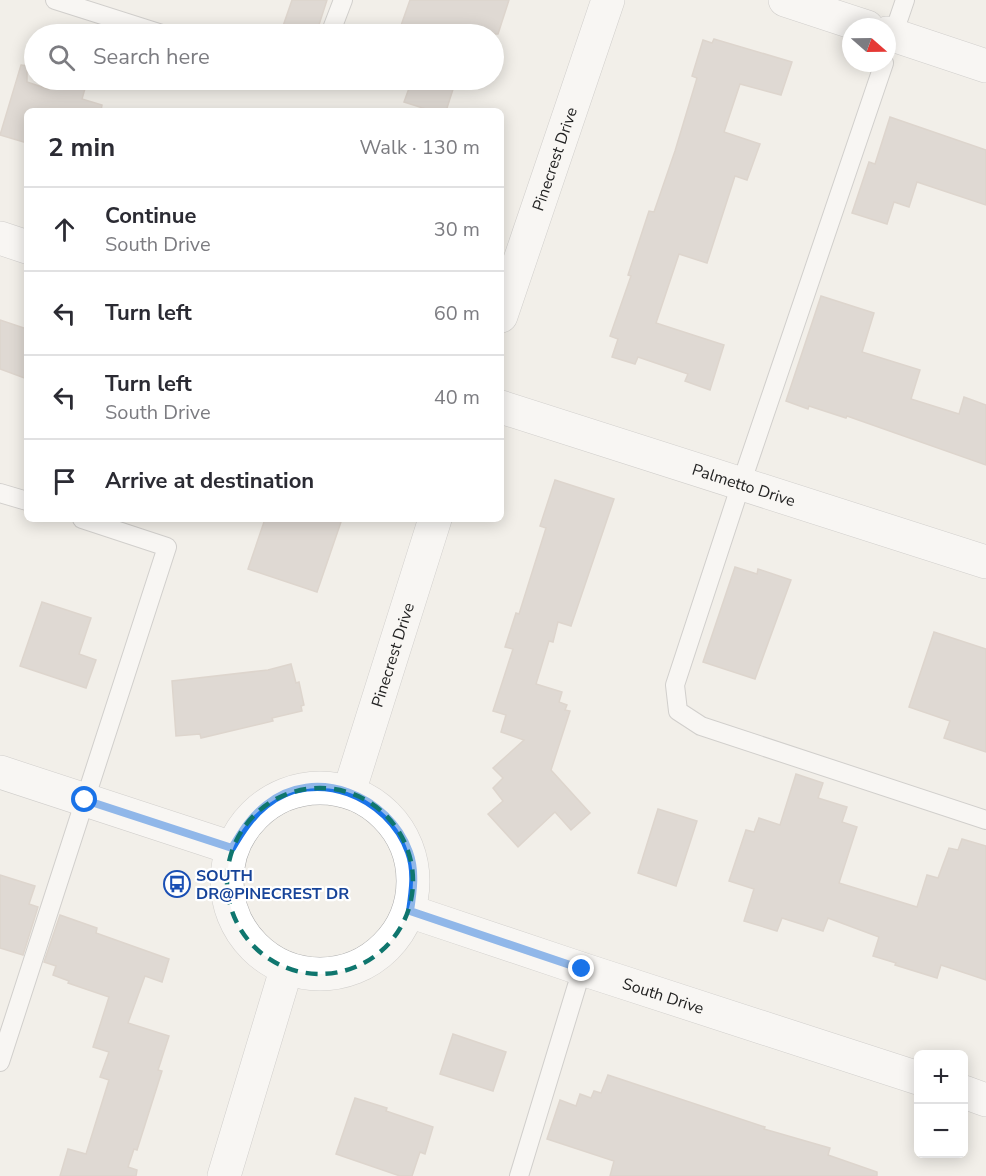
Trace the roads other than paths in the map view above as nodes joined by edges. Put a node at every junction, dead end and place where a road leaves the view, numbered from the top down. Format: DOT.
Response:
graph roads {
  1 [pos="55,0"];
  2 [pos="343,0"];
  3 [pos="608,0"];
  4 [pos="785,0"];
  5 [pos="905,0"];
  6 [pos="896,18"];
  7 [pos="131,24"];
  8 [pos="334,24"];
  9 [pos="842,25"];
  10 [pos="896,46"];
  11 [pos="986,66"];
  12 [pos="875,72"];
  13 [pos="0,238"];
  14 [pos="24,247"];
  15 [pos="504,307"];
  16 [pos="504,408"];
  17 [pos="741,484"];
  18 [pos="0,493"];
  19 [pos="24,500"];
  20 [pos="91,522"];
  21 [pos="434,522"];
  22 [pos="986,562"];
  23 [pos="0,772"];
  24 [pos="349,792"];
  25 [pos="85,800"];
  26 [pos="986,820"];
  27 [pos="232,848"];
  28 [pos="410,911"];
  29 [pos="582,969"];
  30 [pos="286,970"];
  31 [pos="0,1062"];
  32 [pos="914,1077"];
  33 [pos="968,1094"];
  34 [pos="986,1100"];
  35 [pos="224,1176"];
  36 [pos="519,1176"];
  1 -- 7 [label="lane"];
  2 -- 8 [label="lane"];
  3 -- 15 [label="street, Pinecrest Drive"];
  4 -- 9 [label="street"];
  5 -- 6 [label="lane"];
  10 -- 11 [label="street"];
  12 -- 17 [label="lane"];
  13 -- 14 [label="street"];
  16 -- 17 [label="street, Palmetto Drive"];
  17 -- 22 [label="street, Palmetto Drive"];
  17 -- 26 [label="lane"];
  18 -- 19 [label="lane"];
  20 -- 25 [label="lane"];
  21 -- 24 [label="street, Pinecrest Drive"];
  23 -- 25 [label="street"];
  24 -- 27 [label="street"];
  24 -- 28 [label="street"];
  25 -- 27 [label="street"];
  25 -- 31 [label="lane"];
  27 -- 30 [label="street"];
  28 -- 29 [label="street, South Drive"];
  28 -- 30 [label="street"];
  29 -- 32 [label="street, South Drive"];
  29 -- 36 [label="lane"];
  30 -- 35 [label="street"];
  33 -- 34 [label="street"];
}
